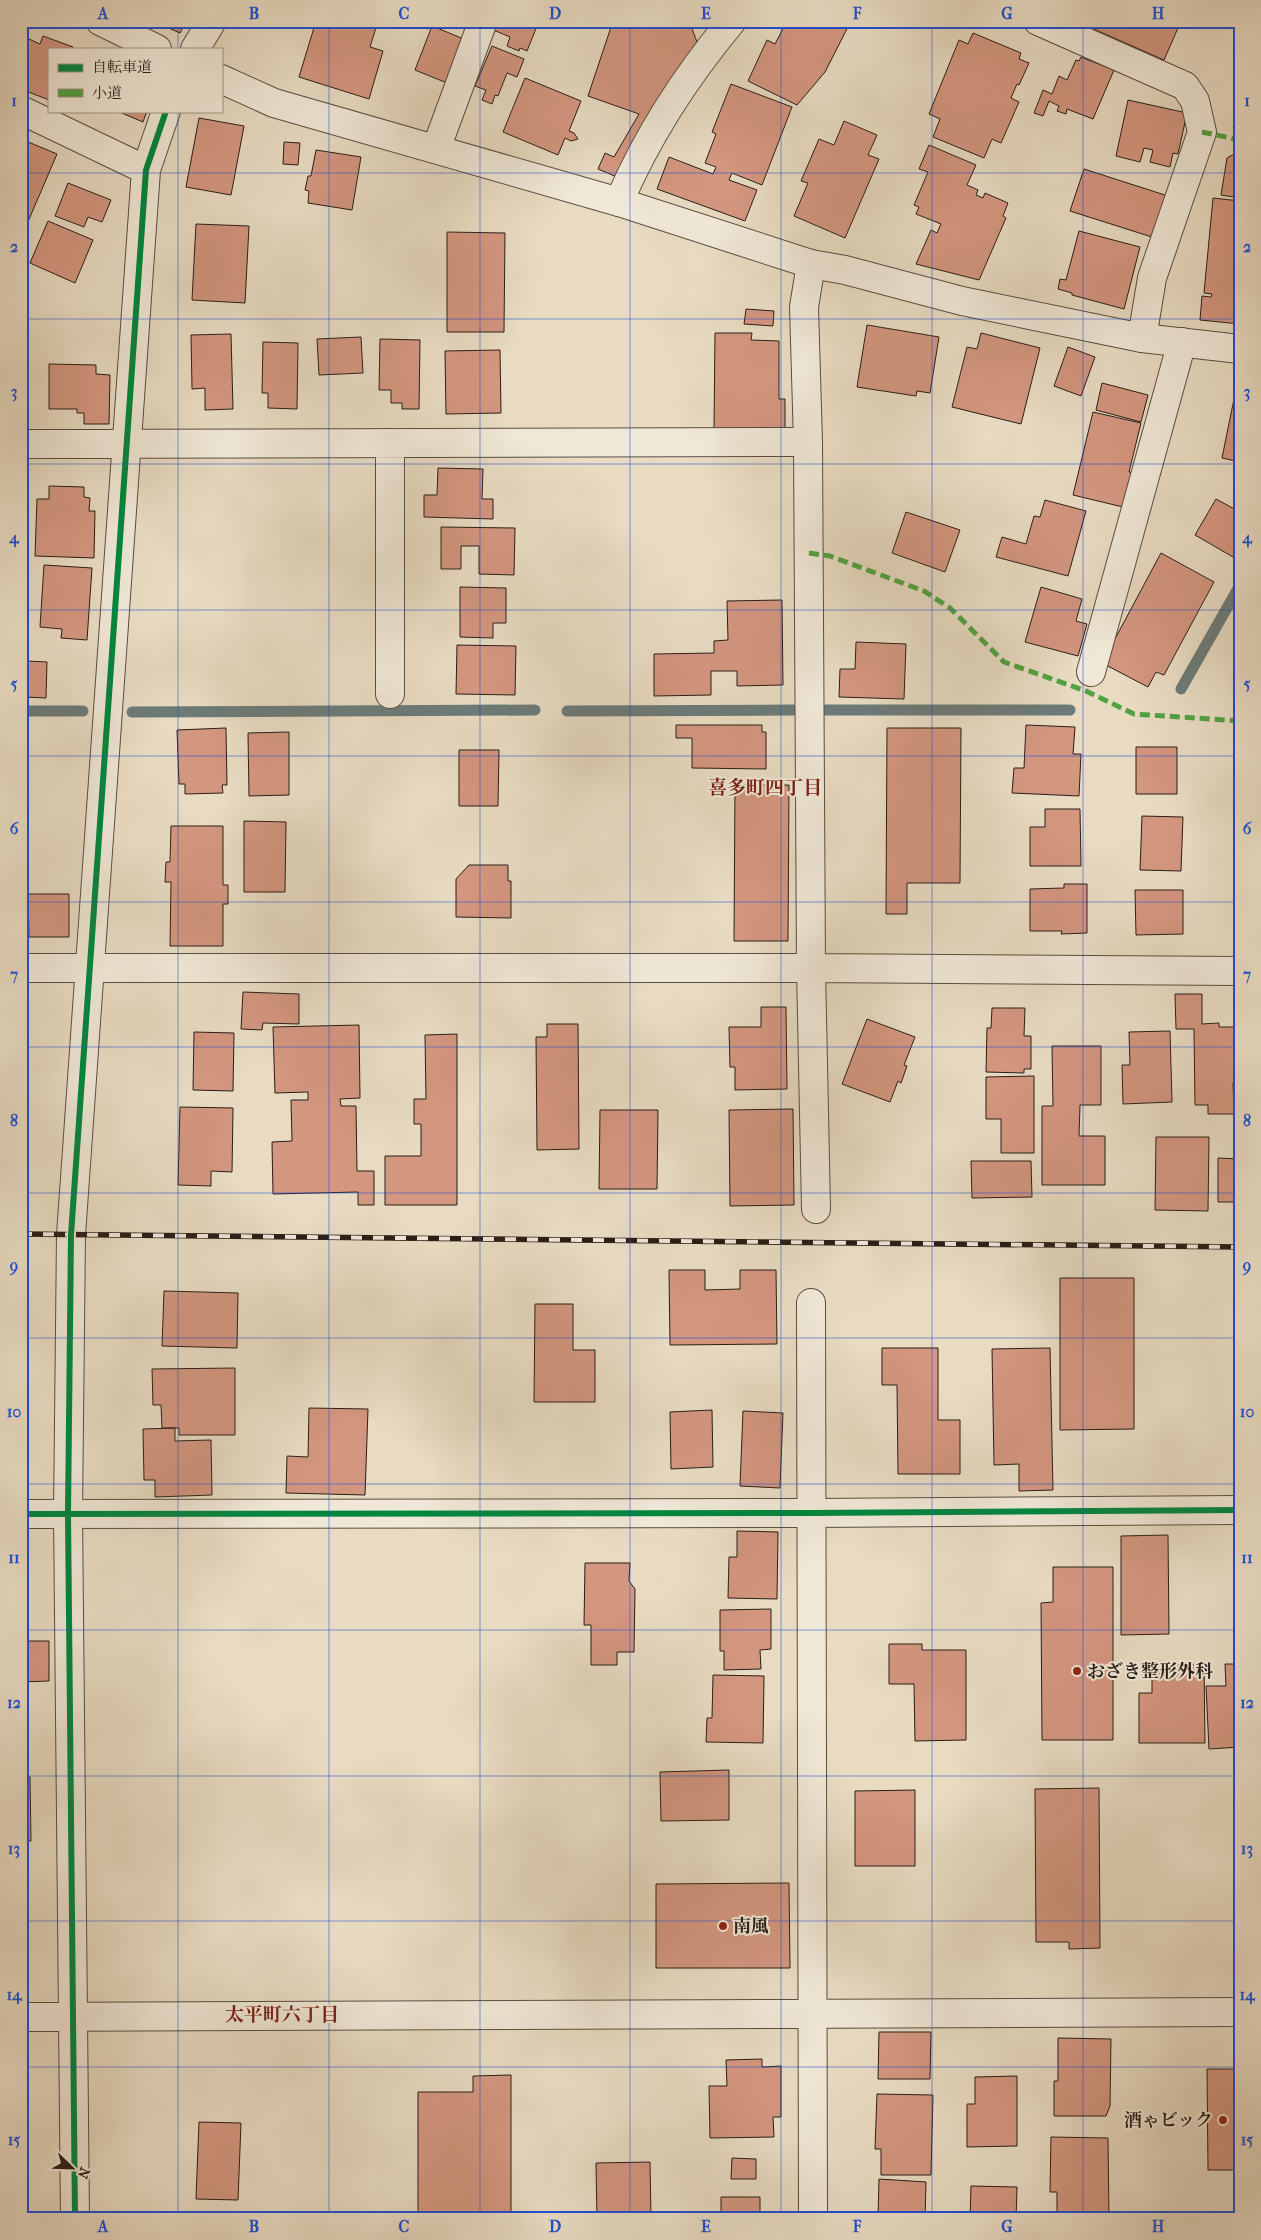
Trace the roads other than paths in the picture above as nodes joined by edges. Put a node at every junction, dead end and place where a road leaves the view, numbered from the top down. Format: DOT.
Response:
graph roads {
  1 [pos="100,21"];
  2 [pos="212,21"];
  3 [pos="483,21"];
  4 [pos="732,21"];
  5 [pos="1038,21"];
  6 [pos="155,48"];
  7 [pos="196,48"];
  8 [pos="222,79"];
  9 [pos="21,110"];
  10 [pos="166,112"];
  11 [pos="436,148"];
  12 [pos="146,170"];
  13 [pos="619,202"];
  14 [pos="811,264"];
  15 [pos="1142,338"];
  16 [pos="1182,342"];
  17 [pos="1240,350"];
  18 [pos="808,442"];
  19 [pos="390,443"];
  20 [pos="21,444"];
  21 [pos="128,444"];
  22 [pos="1091,672"];
  23 [pos="390,694"];
  24 [pos="21,968"];
  25 [pos="90,968"];
  26 [pos="811,968"];
  27 [pos="1240,972"];
  28 [pos="816,1208"];
  29 [pos="811,1303"];
  30 [pos="1240,1510"];
  31 [pos="21,1514"];
  32 [pos="68,1514"];
  33 [pos="812,1514"];
  34 [pos="812,2012"];
  35 [pos="1240,2012"];
  36 [pos="21,2017"];
  37 [pos="74,2017"];
  38 [pos="75,2219"];
  39 [pos="813,2219"];
  1 -- 6 [label="street"];
  2 -- 7 [label="street"];
  3 -- 11 [label="street"];
  4 -- 13 [label="street"];
  5 -- 15 [label="street"];
  8 -- 11 [label="street"];
  9 -- 12 [label="street"];
  10 -- 12 [label="street"];
  11 -- 13 [label="street"];
  12 -- 21 [label="street"];
  13 -- 14 [label="street"];
  14 -- 15 [label="street"];
  14 -- 18 [label="street"];
  15 -- 16 [label="street"];
  16 -- 17 [label="street"];
  16 -- 22 [label="street"];
  18 -- 19 [label="street"];
  18 -- 26 [label="street"];
  19 -- 21 [label="street"];
  19 -- 23 [label="street"];
  20 -- 21 [label="street"];
  21 -- 25 [label="street"];
  24 -- 25 [label="street"];
  25 -- 26 [label="street"];
  25 -- 32 [label="street"];
  26 -- 27 [label="street"];
  26 -- 28 [label="street"];
  29 -- 33 [label="street"];
  30 -- 33 [label="street"];
  31 -- 32 [label="street"];
  32 -- 33 [label="street"];
  32 -- 37 [label="street"];
  33 -- 34 [label="street"];
  34 -- 35 [label="street"];
  34 -- 37 [label="street"];
  34 -- 39 [label="street"];
  36 -- 37 [label="street"];
  37 -- 38 [label="street"];
}
